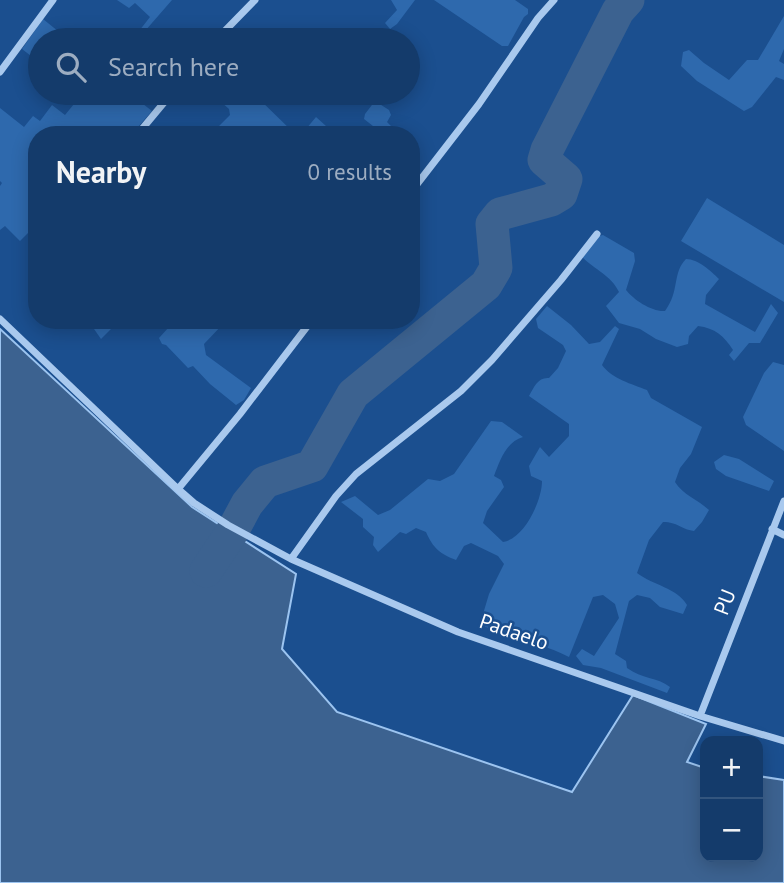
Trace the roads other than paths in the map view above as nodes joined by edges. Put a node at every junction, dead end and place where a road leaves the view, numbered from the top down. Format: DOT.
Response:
graph roads {
  1 [pos="53,0"];
  2 [pos="255,0"];
  3 [pos="554,0"];
  4 [pos="32,28"];
  5 [pos="228,28"];
  6 [pos="28,34"];
  7 [pos="0,72"];
  8 [pos="162,105"];
  9 [pos="144,126"];
  10 [pos="420,180"];
  11 [pos="597,234"];
  12 [pos="0,318"];
  13 [pos="305,329"];
  14 [pos="178,489"];
  15 [pos="784,501"];
  16 [pos="772,528"];
  17 [pos="784,535"];
  18 [pos="291,559"];
  19 [pos="700,716"];
  20 [pos="784,741"];
  1 -- 4 [label="street"];
  2 -- 5 [label="street"];
  3 -- 10 [label="street"];
  6 -- 7 [label="street"];
  8 -- 9 [label="street"];
  11 -- 18 [label="street"];
  12 -- 14 [label="street"];
  13 -- 14 [label="street"];
  14 -- 18 [label="street, Padaelo"];
  15 -- 16 [label="street, PU"];
  16 -- 17 [label="street"];
  16 -- 19 [label="street, PU"];
  18 -- 19 [label="street, Padaelo"];
  19 -- 20 [label="street, Padaelo"];
}
